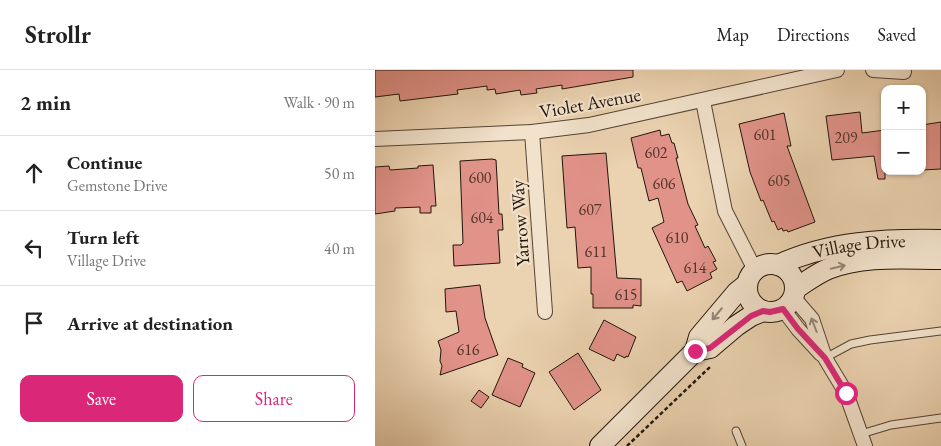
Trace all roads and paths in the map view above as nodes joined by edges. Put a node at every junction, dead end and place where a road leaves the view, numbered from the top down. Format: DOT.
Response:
graph roads {
  1 [pos="837,70"];
  2 [pos="873,70"];
  3 [pos="905,72"];
  4 [pos="703,101"];
  5 [pos="532,132"];
  6 [pos="375,139"];
  7 [pos="941,240"];
  8 [pos="941,259"];
  9 [pos="778,265"];
  10 [pos="751,277"];
  11 [pos="783,302"];
  12 [pos="545,312"];
  13 [pos="941,331"];
  14 [pos="695,351"];
  15 [pos="825,358"];
  16 [pos="716,362"];
  17 [pos="941,418"];
  18 [pos="736,431"];
  19 [pos="863,440"];
  20 [pos="600,446"];
  21 [pos="627,446"];
  22 [pos="742,446"];
  1 -- 4 [label="street, Violet Avenue"];
  2 -- 3 [label="street"];
  4 -- 5 [label="street, Violet Avenue"];
  4 -- 10 [label="street"];
  5 -- 6 [label="street, Violet Avenue"];
  5 -- 12 [label="street, Yarrow Way"];
  7 -- 9 [label="street, Village Drive"];
  11 -- 8 [label="street, Village Drive, one-way"];
  9 -- 10 [label="street"];
  9 -- 11 [label="street"];
  10 -- 11 [label="street"];
  10 -- 14 [label="street, Village Drive, one-way"];
  11 -- 14 [label="street, Village Drive"];
  11 -- 15 [label="street"];
  13 -- 15 [label="lane"];
  14 -- 20 [label="street, Village Drive"];
  15 -- 19 [label="street"];
  16 -- 21 [label="path"];
  17 -- 19 [label="lane"];
  18 -- 22 [label="lane"];
}
